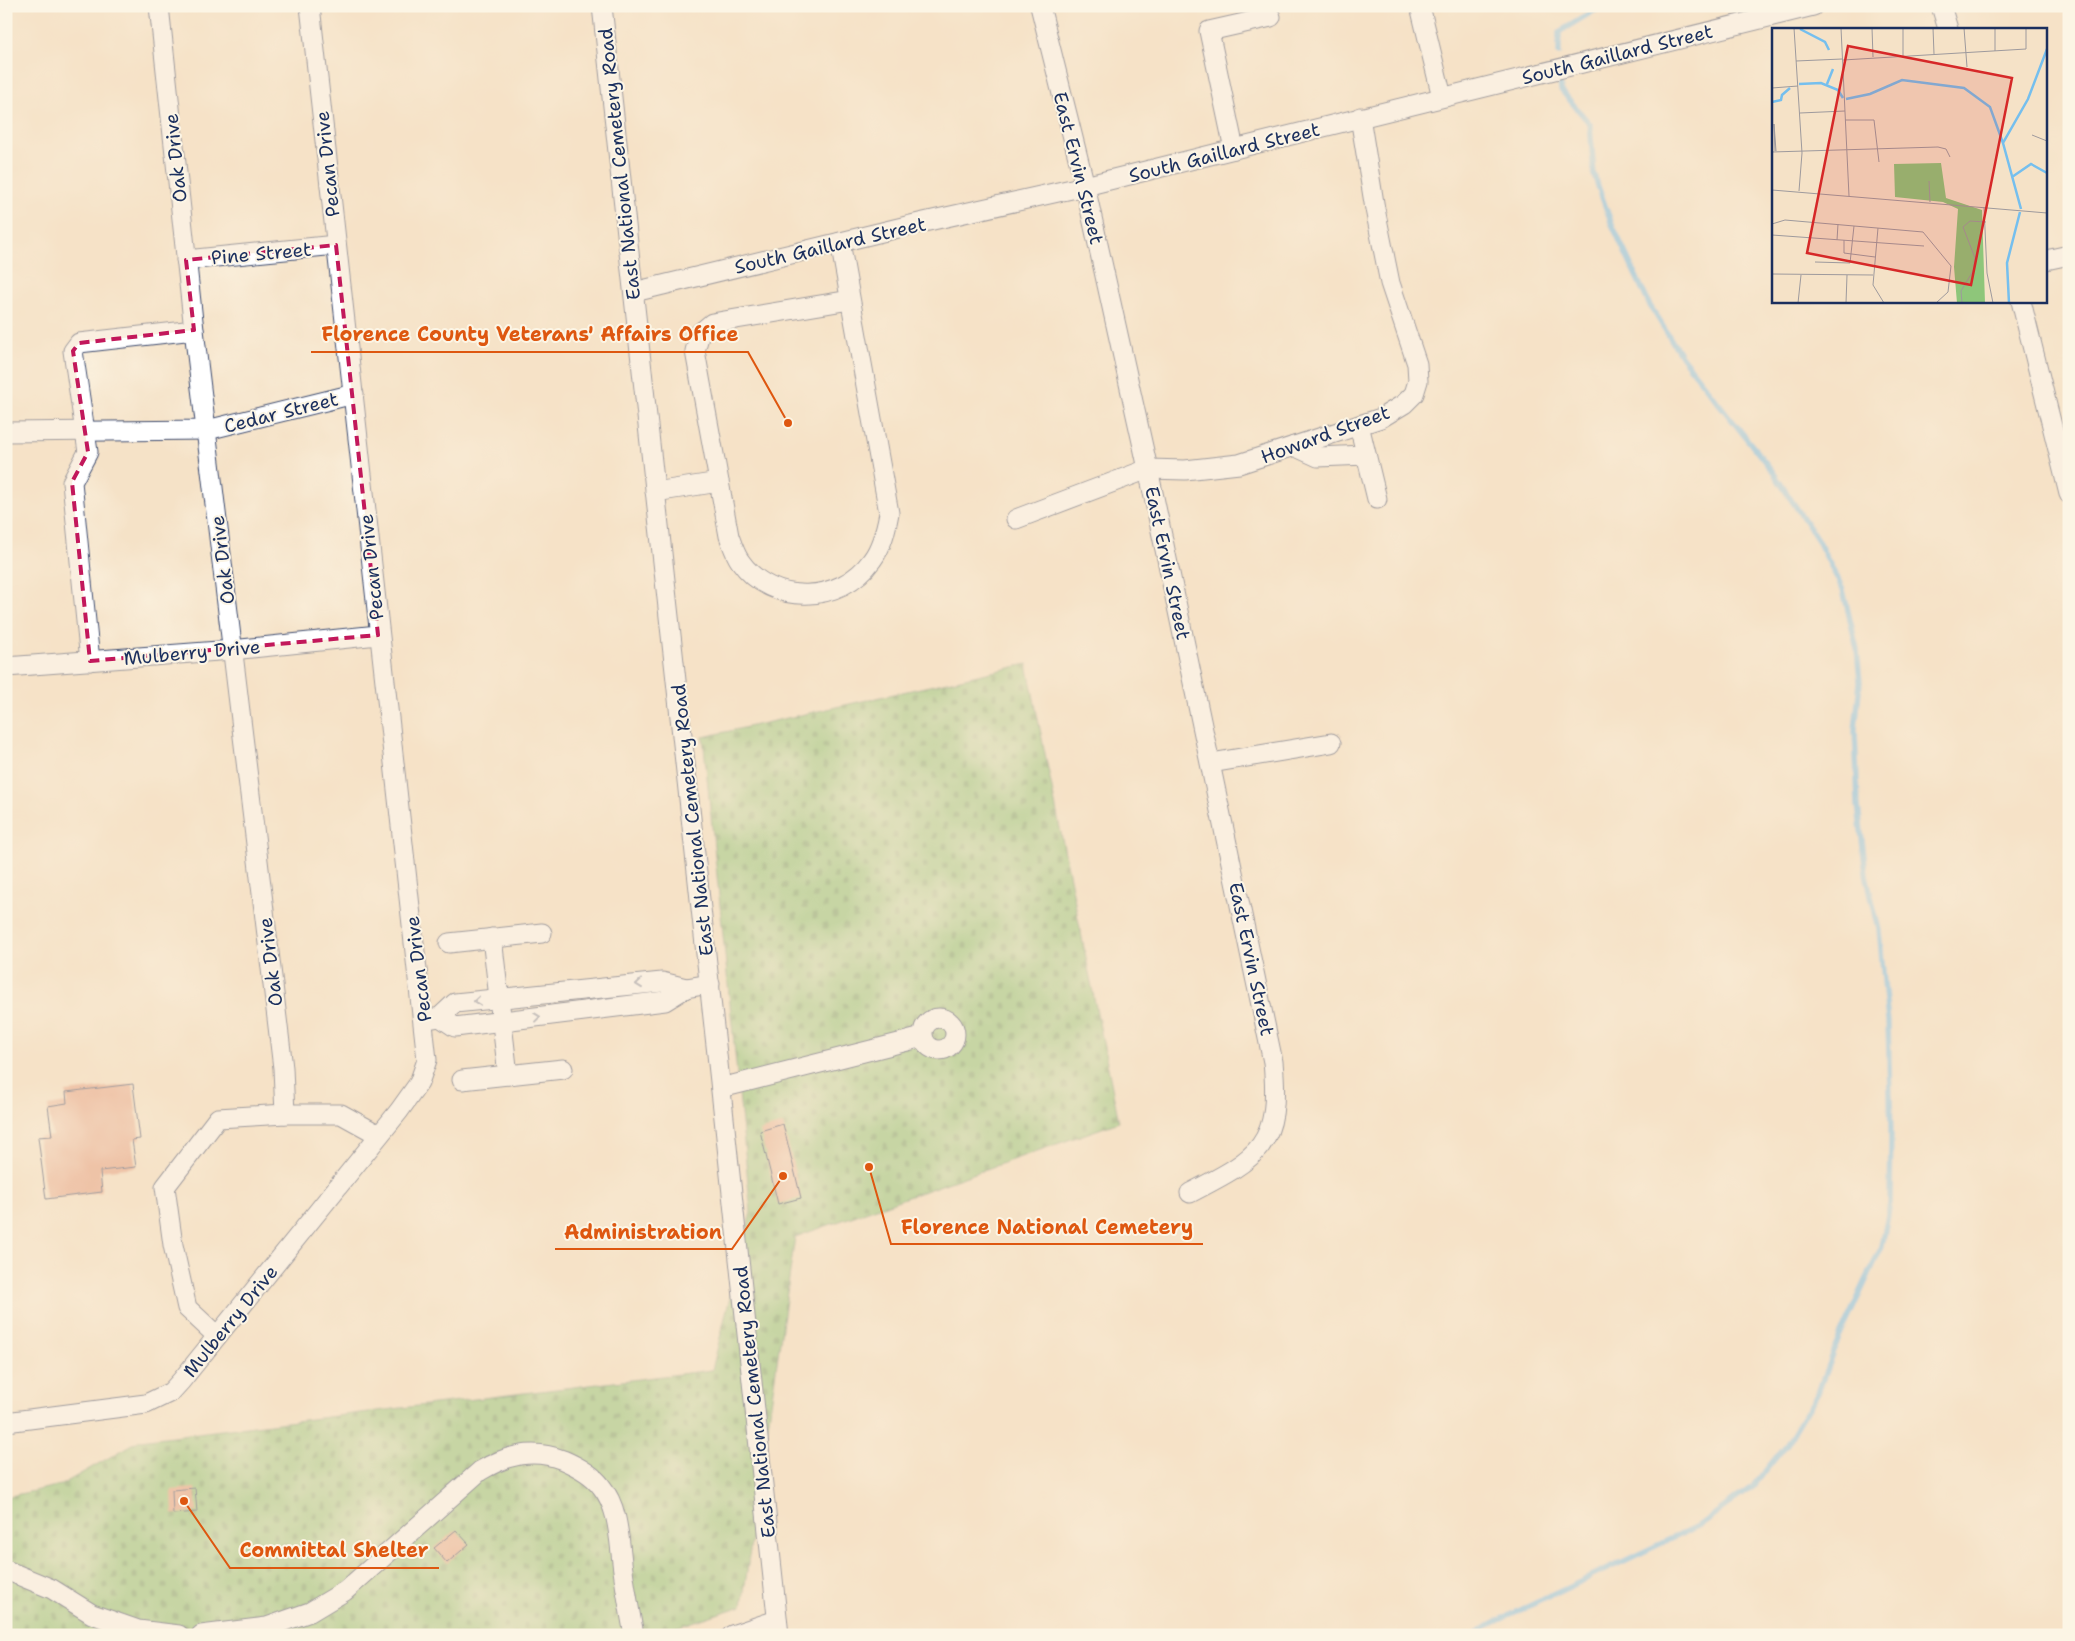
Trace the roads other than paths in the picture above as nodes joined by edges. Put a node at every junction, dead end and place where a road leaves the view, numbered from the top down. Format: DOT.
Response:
graph roads {
  1 [pos="159,6"];
  2 [pos="310,6"];
  3 [pos="602,6"];
  4 [pos="1040,6"];
  5 [pos="1420,6"];
  6 [pos="1813,6"];
  7 [pos="1941,6"];
  8 [pos="1271,17"];
  9 [pos="1948,28"];
  10 [pos="1442,97"];
  11 [pos="1360,117"];
  12 [pos="1234,149"];
  13 [pos="1084,186"];
  14 [pos="840,242"];
  15 [pos="336,246"];
  16 [pos="2069,255"];
  17 [pos="186,260"];
  18 [pos="2048,260"];
  19 [pos="634,292"];
  20 [pos="850,300"];
  21 [pos="2021,302"];
  22 [pos="194,330"];
  23 [pos="354,394"];
  24 [pos="1359,425"];
  25 [pos="85,430"];
  26 [pos="207,430"];
  27 [pos="6,432"];
  28 [pos="1294,446"];
  29 [pos="1366,455"];
  30 [pos="1148,469"];
  31 [pos="719,482"];
  32 [pos="655,492"];
  33 [pos="2069,494"];
  34 [pos="1377,500"];
  35 [pos="1016,519"];
  36 [pos="378,635"];
  37 [pos="232,650"];
  38 [pos="90,661"];
  39 [pos="6,667"];
  40 [pos="1330,743"];
  41 [pos="1211,763"];
  42 [pos="542,933"];
  43 [pos="492,938"];
  44 [pos="449,943"];
  45 [pos="710,984"];
  46 [pos="686,988"];
  47 [pos="499,999"];
  48 [pos="432,1018"];
  49 [pos="502,1021"];
  50 [pos="923,1037"];
  51 [pos="563,1069"];
  52 [pos="508,1075"];
  53 [pos="462,1080"];
  54 [pos="721,1088"];
  55 [pos="285,1114"];
  56 [pos="394,1117"];
  57 [pos="379,1135"];
  58 [pos="1190,1193"];
  59 [pos="217,1336"];
  60 [pos="6,1422"];
  61 [pos="6,1570"];
  62 [pos="778,1627"];
  63 [pos="179,1635"];
  64 [pos="201,1635"];
  65 [pos="634,1635"];
  66 [pos="732,1635"];
  1 -- 17 [label="street, Oak Drive"];
  2 -- 15 [label="street, Pecan Drive"];
  3 -- 19 [label="street, East National Cemetery Road"];
  4 -- 13 [label="street, East Ervin Street"];
  5 -- 10 [label="street"];
  6 -- 10 [label="street, South Gaillard Street"];
  7 -- 9 [label="street"];
  8 -- 12 [label="street"];
  10 -- 11 [label="street, South Gaillard Street"];
  11 -- 12 [label="street, South Gaillard Street"];
  11 -- 24 [label="street, Howard Street"];
  12 -- 13 [label="street, South Gaillard Street"];
  13 -- 14 [label="street, South Gaillard Street"];
  13 -- 30 [label="street, East Ervin Street"];
  14 -- 19 [label="street, South Gaillard Street"];
  14 -- 20 [label="street"];
  15 -- 17 [label="street, Pine Street"];
  15 -- 23 [label="street, Pecan Drive"];
  16 -- 18 [label="street"];
  17 -- 22 [label="street, Oak Drive"];
  19 -- 32 [label="street, East National Cemetery Road"];
  20 -- 31 [label="street"];
  20 -- 31 [label="street"];
  21 -- 33 [label="street"];
  22 -- 25 [label="street"];
  22 -- 26 [label="street, Oak Drive"];
  23 -- 26 [label="street, Cedar Street"];
  23 -- 36 [label="street, Pecan Drive"];
  24 -- 28 [label="street, Howard Street"];
  24 -- 29 [label="street"];
  25 -- 26 [label="street, Cedar Street"];
  25 -- 27 [label="street, Cedar Street"];
  25 -- 38 [label="street"];
  26 -- 37 [label="street, Oak Drive"];
  28 -- 29 [label="street"];
  28 -- 30 [label="street, Howard Street"];
  29 -- 34 [label="street"];
  30 -- 35 [label="street, Howard Street"];
  30 -- 41 [label="street, East Ervin Street"];
  31 -- 32 [label="street"];
  32 -- 45 [label="street, East National Cemetery Road"];
  36 -- 37 [label="street, Mulberry Drive"];
  36 -- 48 [label="street, Pecan Drive"];
  37 -- 38 [label="street, Mulberry Drive"];
  37 -- 55 [label="street, Oak Drive"];
  38 -- 39 [label="street, Mulberry Drive"];
  40 -- 41 [label="street"];
  41 -- 58 [label="street, East Ervin Street"];
  42 -- 43 [label="street"];
  43 -- 44 [label="street"];
  43 -- 47 [label="street"];
  45 -- 46 [label="street"];
  45 -- 54 [label="street, East National Cemetery Road"];
  46 -- 47 [label="street, one-way"];
  49 -- 46 [label="street, one-way"];
  47 -- 48 [label="street, one-way"];
  47 -- 49 [label="street"];
  48 -- 49 [label="street"];
  48 -- 56 [label="street, Pecan Drive"];
  49 -- 52 [label="street"];
  50 -- 54 [label="street"];
  51 -- 52 [label="street"];
  52 -- 53 [label="street"];
  54 -- 62 [label="street, East National Cemetery Road"];
  55 -- 57 [label="street"];
  55 -- 59 [label="street"];
  56 -- 57 [label="street, Mulberry Drive"];
  57 -- 59 [label="street, Mulberry Drive"];
  59 -- 60 [label="street, Mulberry Drive"];
  61 -- 63 [label="street"];
  62 -- 66 [label="street"];
  64 -- 65 [label="street"];
}
